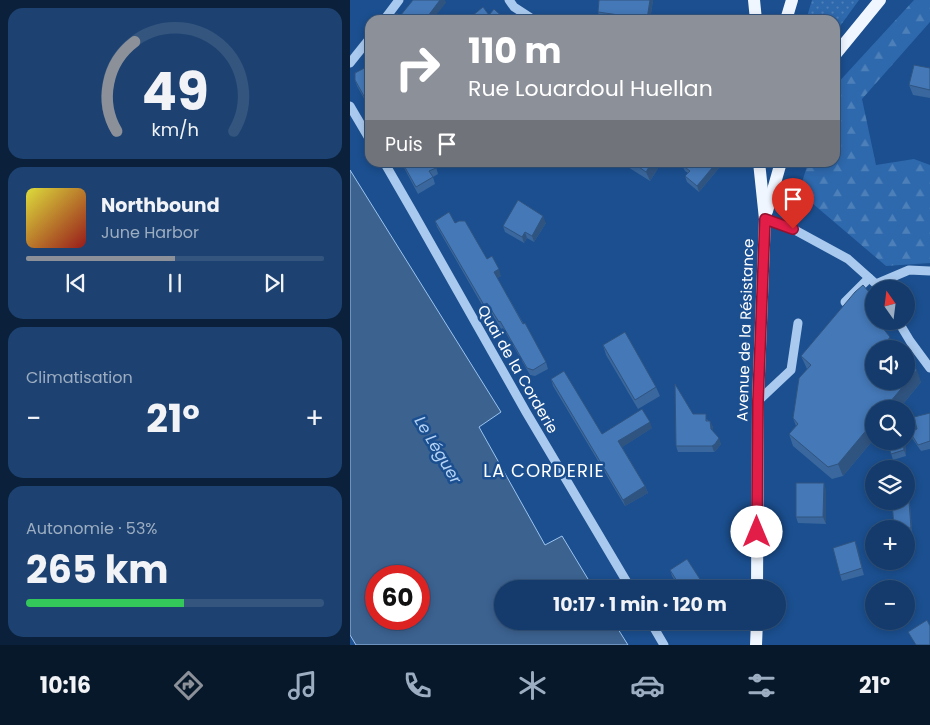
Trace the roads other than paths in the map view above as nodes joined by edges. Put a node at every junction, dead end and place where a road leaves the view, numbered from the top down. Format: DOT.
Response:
graph roads {
  1 [pos="399,0"];
  2 [pos="509,0"];
  3 [pos="754,0"];
  4 [pos="792,0"];
  5 [pos="880,0"];
  6 [pos="388,15"];
  7 [pos="526,15"];
  8 [pos="756,15"];
  9 [pos="788,15"];
  10 [pos="365,44"];
  11 [pos="840,49"];
  12 [pos="350,63"];
  13 [pos="350,106"];
  14 [pos="365,132"];
  15 [pos="387,167"];
  16 [pos="760,167"];
  17 [pos="780,167"];
  18 [pos="765,219"];
  19 [pos="930,271"];
  20 [pos="872,280"];
  21 [pos="883,280"];
  22 [pos="865,289"];
  23 [pos="845,302"];
  24 [pos="798,323"];
  25 [pos="903,330"];
  26 [pos="930,368"];
  27 [pos="758,401"];
  28 [pos="625,580"];
  29 [pos="757,580"];
  30 [pos="655,630"];
  31 [pos="757,630"];
  32 [pos="664,645"];
  33 [pos="756,645"];
  1 -- 6 [label="street"];
  2 -- 7 [label="street"];
  3 -- 8 [label="main road"];
  4 -- 9 [label="main road"];
  5 -- 11 [label="main road"];
  10 -- 12 [label="street"];
  13 -- 14 [label="street"];
  15 -- 28 [label="street, Quai de la Corderie"];
  16 -- 18 [label="main road, Avenue de la Résistance"];
  17 -- 18 [label="main road"];
  18 -- 20 [label="street"];
  18 -- 27 [label="main road, Avenue de la Résistance"];
  19 -- 21 [label="street"];
  22 -- 23 [label="street"];
  24 -- 27 [label="street"];
  25 -- 26 [label="street"];
  27 -- 29 [label="main road, Avenue de la Résistance"];
  30 -- 32 [label="street"];
  31 -- 33 [label="main road"];
}
